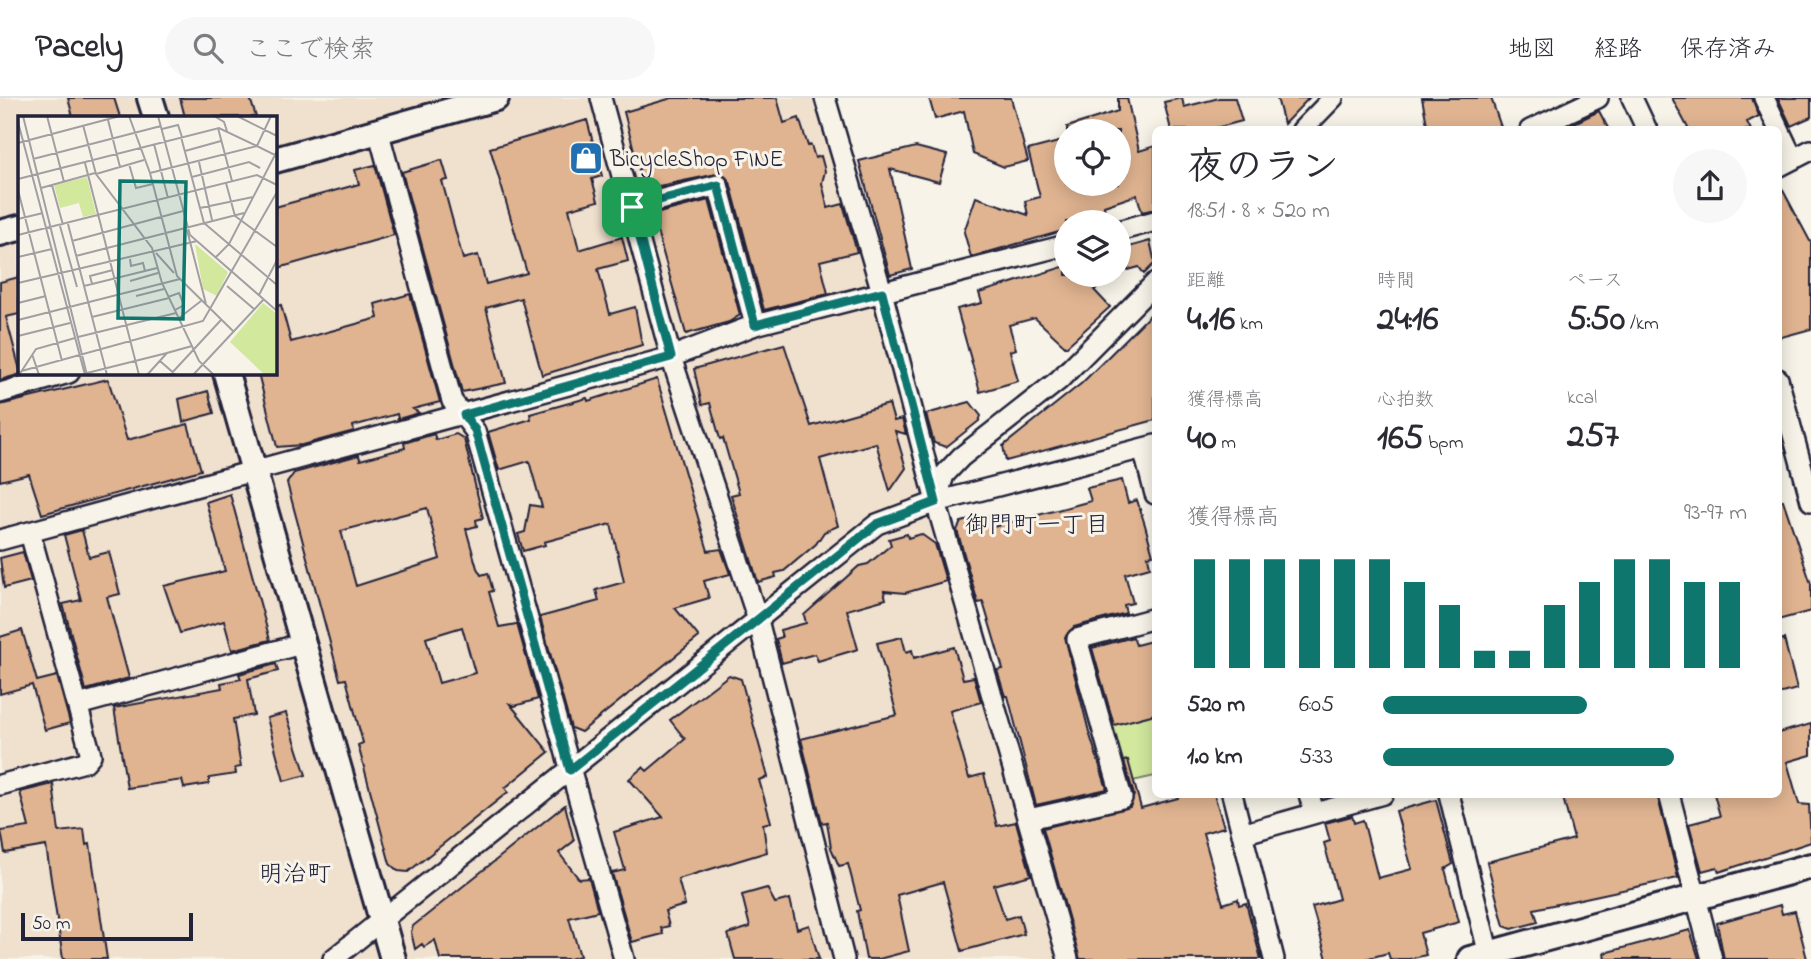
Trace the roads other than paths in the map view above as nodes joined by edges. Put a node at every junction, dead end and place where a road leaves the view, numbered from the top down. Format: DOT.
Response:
graph roads {
  1 [pos="150,98"];
  2 [pos="496,98"];
  3 [pos="601,98"];
  4 [pos="825,98"];
  5 [pos="1333,98"];
  6 [pos="1598,98"];
  7 [pos="1632,98"];
  8 [pos="1763,98"];
  9 [pos="156,116"];
  10 [pos="1306,126"];
  11 [pos="1538,126"];
  12 [pos="1645,126"];
  13 [pos="1773,126"];
  14 [pos="378,131"];
  15 [pos="1811,150"];
  16 [pos="276,160"];
  17 [pos="1786,163"];
  18 [pos="632,207"];
  19 [pos="1152,223"];
  20 [pos="18,228"];
  21 [pos="1131,228"];
  22 [pos="0,233"];
  23 [pos="1054,248"];
  24 [pos="1152,285"];
  25 [pos="882,292"];
  26 [pos="755,325"];
  27 [pos="671,357"];
  28 [pos="66,374"];
  29 [pos="226,374"];
  30 [pos="0,393"];
  31 [pos="1782,394"];
  32 [pos="464,415"];
  33 [pos="1149,447"];
  34 [pos="254,470"];
  35 [pos="1152,470"];
  36 [pos="936,502"];
  37 [pos="1811,502"];
  38 [pos="30,533"];
  39 [pos="0,540"];
  40 [pos="1152,619"];
  41 [pos="758,620"];
  42 [pos="301,644"];
  43 [pos="78,705"];
  44 [pos="570,770"];
  45 [pos="0,785"];
  46 [pos="1233,798"];
  47 [pos="1354,798"];
  48 [pos="1450,798"];
  49 [pos="1670,798"];
  50 [pos="1311,804"];
  51 [pos="1029,819"];
  52 [pos="1242,834"];
  53 [pos="1811,866"];
  54 [pos="1695,897"];
  55 [pos="383,920"];
  56 [pos="1483,957"];
  57 [pos="333,959"];
  58 [pos="393,959"];
  59 [pos="624,959"];
  60 [pos="844,959"];
  61 [pos="1068,959"];
  62 [pos="1274,959"];
  63 [pos="1713,959"];
  1 -- 9 [label="street"];
  2 -- 14 [label="street"];
  3 -- 18 [label="street"];
  4 -- 25 [label="street"];
  5 -- 10 [label="street"];
  6 -- 11 [label="street"];
  7 -- 12 [label="street"];
  8 -- 13 [label="street"];
  14 -- 16 [label="street"];
  14 -- 32 [label="street"];
  15 -- 17 [label="street"];
  18 -- 26 [label="street"];
  18 -- 27 [label="street"];
  19 -- 21 [label="street"];
  20 -- 22 [label="street"];
  23 -- 25 [label="street"];
  24 -- 36 [label="street"];
  25 -- 26 [label="street"];
  25 -- 36 [label="street"];
  26 -- 27 [label="street"];
  27 -- 32 [label="street"];
  27 -- 41 [label="street"];
  28 -- 30 [label="street"];
  29 -- 34 [label="street"];
  31 -- 37 [label="street"];
  32 -- 34 [label="street"];
  32 -- 44 [label="street"];
  33 -- 35 [label="street"];
  33 -- 36 [label="street"];
  34 -- 38 [label="street"];
  34 -- 42 [label="street"];
  36 -- 41 [label="street"];
  36 -- 51 [label="street"];
  38 -- 39 [label="street"];
  38 -- 43 [label="street"];
  40 -- 51 [label="street"];
  41 -- 44 [label="street"];
  41 -- 60 [label="street"];
  42 -- 43 [label="street"];
  42 -- 55 [label="street"];
  43 -- 45 [label="street"];
  44 -- 55 [label="street"];
  44 -- 59 [label="street"];
  46 -- 52 [label="street"];
  47 -- 50 [label="street"];
  48 -- 56 [label="street"];
  49 -- 54 [label="street"];
  50 -- 52 [label="street"];
  51 -- 61 [label="street"];
  52 -- 62 [label="street"];
  53 -- 54 [label="street"];
  54 -- 56 [label="street"];
  54 -- 63 [label="street"];
  55 -- 57 [label="street"];
  55 -- 58 [label="street"];
}
